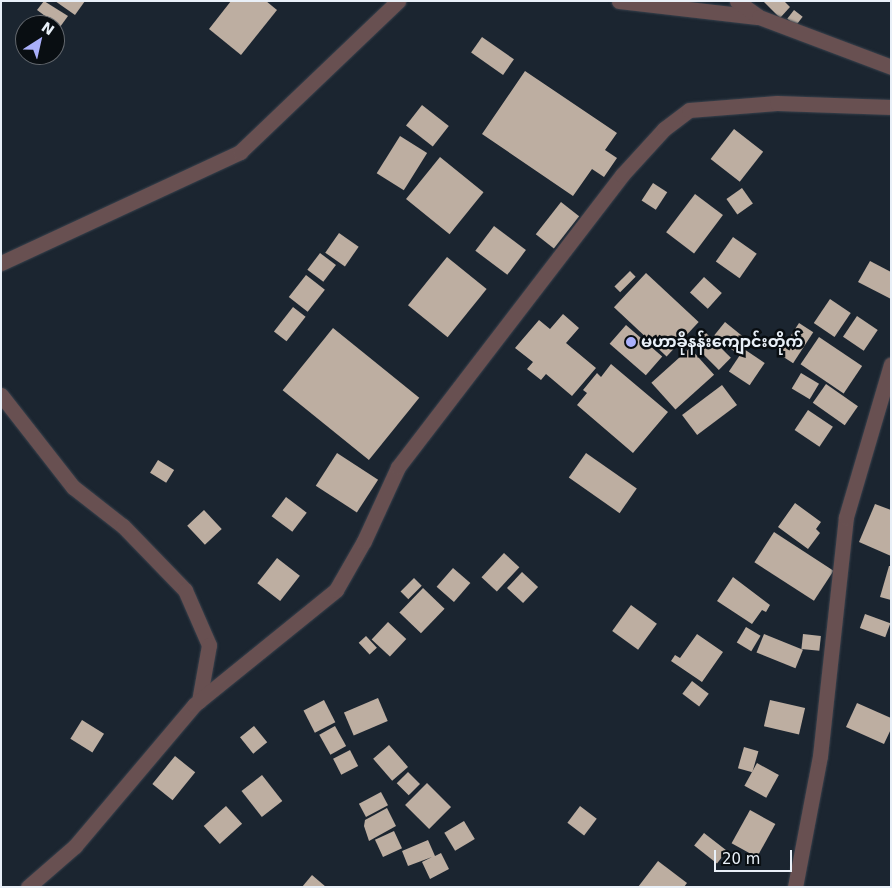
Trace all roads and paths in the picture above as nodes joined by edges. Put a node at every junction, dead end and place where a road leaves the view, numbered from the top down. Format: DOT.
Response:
graph roads {
  1 [pos="398,1"];
  2 [pos="619,1"];
  3 [pos="737,1"];
  4 [pos="759,17"];
  5 [pos="891,67"];
  6 [pos="891,107"];
  7 [pos="1,263"];
  8 [pos="891,364"];
  9 [pos="1,395"];
  10 [pos="199,701"];
  11 [pos="28,887"];
  12 [pos="795,887"];
  1 -- 7 [label="street"];
  2 -- 4 [label="street"];
  3 -- 4 [label="street"];
  4 -- 5 [label="street"];
  6 -- 10 [label="street"];
  8 -- 12 [label="street"];
  9 -- 10 [label="street"];
  10 -- 11 [label="street"];
}
